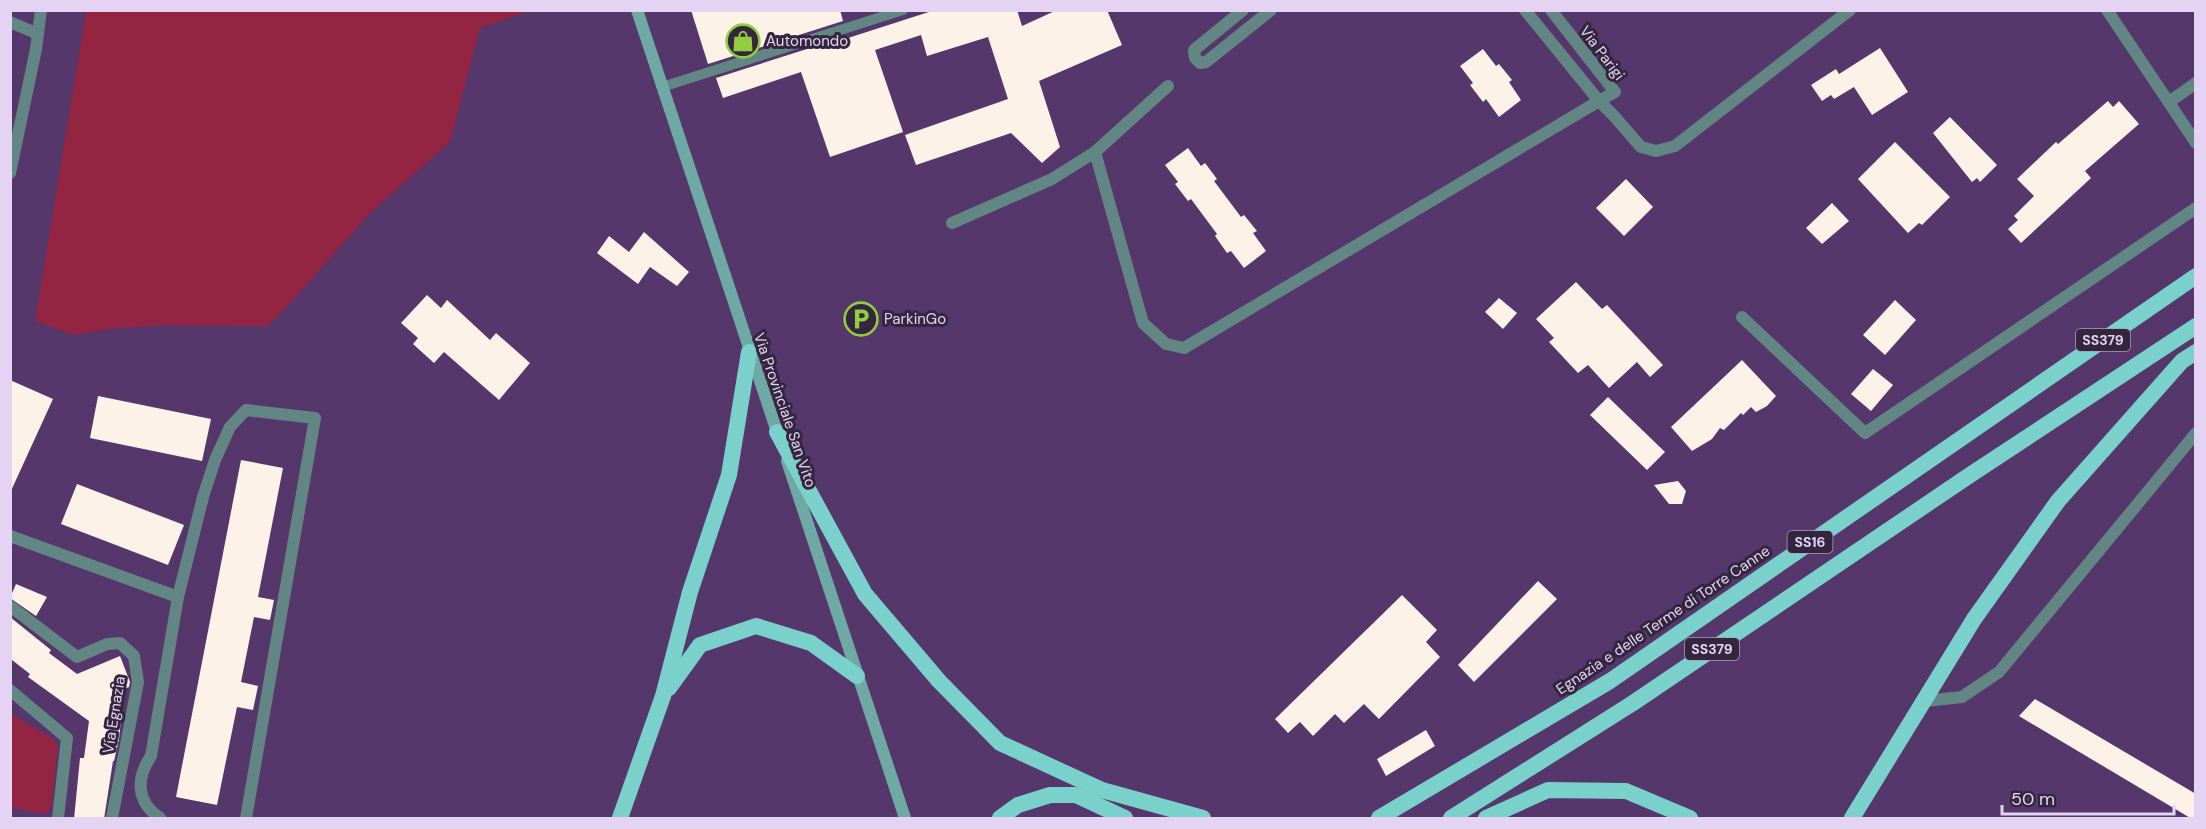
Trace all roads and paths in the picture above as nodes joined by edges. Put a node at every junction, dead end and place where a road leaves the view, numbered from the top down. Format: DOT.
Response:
graph roads {
  1 [pos="41,10"];
  2 [pos="637,10"];
  3 [pos="903,10"];
  4 [pos="1243,10"];
  5 [pos="1271,10"];
  6 [pos="1525,10"];
  7 [pos="1551,10"];
  8 [pos="1850,10"];
  9 [pos="2107,10"];
  10 [pos="10,22"];
  11 [pos="38,34"];
  12 [pos="2196,83"];
  13 [pos="1168,86"];
  14 [pos="662,87"];
  15 [pos="1599,101"];
  16 [pos="2169,102"];
  17 [pos="2196,143"];
  18 [pos="1095,152"];
  19 [pos="10,173"];
  20 [pos="2196,208"];
  21 [pos="952,223"];
  22 [pos="2196,276"];
  23 [pos="1742,317"];
  24 [pos="2196,326"];
  25 [pos="749,352"];
  26 [pos="2196,352"];
  27 [pos="2011,404"];
  28 [pos="777,432"];
  29 [pos="2196,433"];
  30 [pos="10,536"];
  31 [pos="178,597"];
  32 [pos="10,606"];
  33 [pos="857,676"];
  34 [pos="10,690"];
  35 [pos="663,696"];
  36 [pos="1924,701"];
  37 [pos="57,819"];
  38 [pos="112,819"];
  39 [pos="160,819"];
  40 [pos="246,819"];
  41 [pos="620,819"];
  42 [pos="904,819"];
  43 [pos="1000,819"];
  44 [pos="1125,819"];
  45 [pos="1203,819"];
  46 [pos="1379,819"];
  47 [pos="1450,819"];
  48 [pos="1486,819"];
  49 [pos="1690,819"];
  50 [pos="1852,819"];
  1 -- 11 [label="street"];
  2 -- 14 [label="main road, Via Provinciale San Vito"];
  3 -- 14 [label="lane"];
  4 -- 5 [label="street"];
  6 -- 15 [label="street"];
  7 -- 15 [label="street, Via Parigi"];
  8 -- 15 [label="street"];
  9 -- 16 [label="street"];
  10 -- 11 [label="street"];
  11 -- 19 [label="street"];
  12 -- 16 [label="street"];
  13 -- 18 [label="street"];
  14 -- 25 [label="main road, Via Provinciale San Vito"];
  15 -- 18 [label="street"];
  16 -- 17 [label="street"];
  18 -- 21 [label="street"];
  20 -- 23 [label="street"];
  22 -- 27 [label="highway, Egnazia e delle Terme di Torre Canne / SS379"];
  24 -- 47 [label="highway, SS379"];
  25 -- 28 [label="main road, Via Provinciale San Vito"];
  25 -- 35 [label="highway"];
  26 -- 36 [label="highway"];
  27 -- 46 [label="highway, Egnazia e delle Terme di Torre Canne / SS16"];
  28 -- 33 [label="main road, Via Provinciale San Vito"];
  28 -- 45 [label="highway"];
  29 -- 36 [label="street"];
  30 -- 31 [label="street"];
  31 -- 39 [label="street"];
  31 -- 40 [label="street"];
  32 -- 38 [label="street, Via Egnazia"];
  33 -- 35 [label="highway"];
  33 -- 42 [label="main road, Via Provinciale San Vito"];
  34 -- 37 [label="street"];
  35 -- 41 [label="highway"];
  36 -- 50 [label="highway"];
  43 -- 44 [label="highway"];
  48 -- 49 [label="highway"];
}
